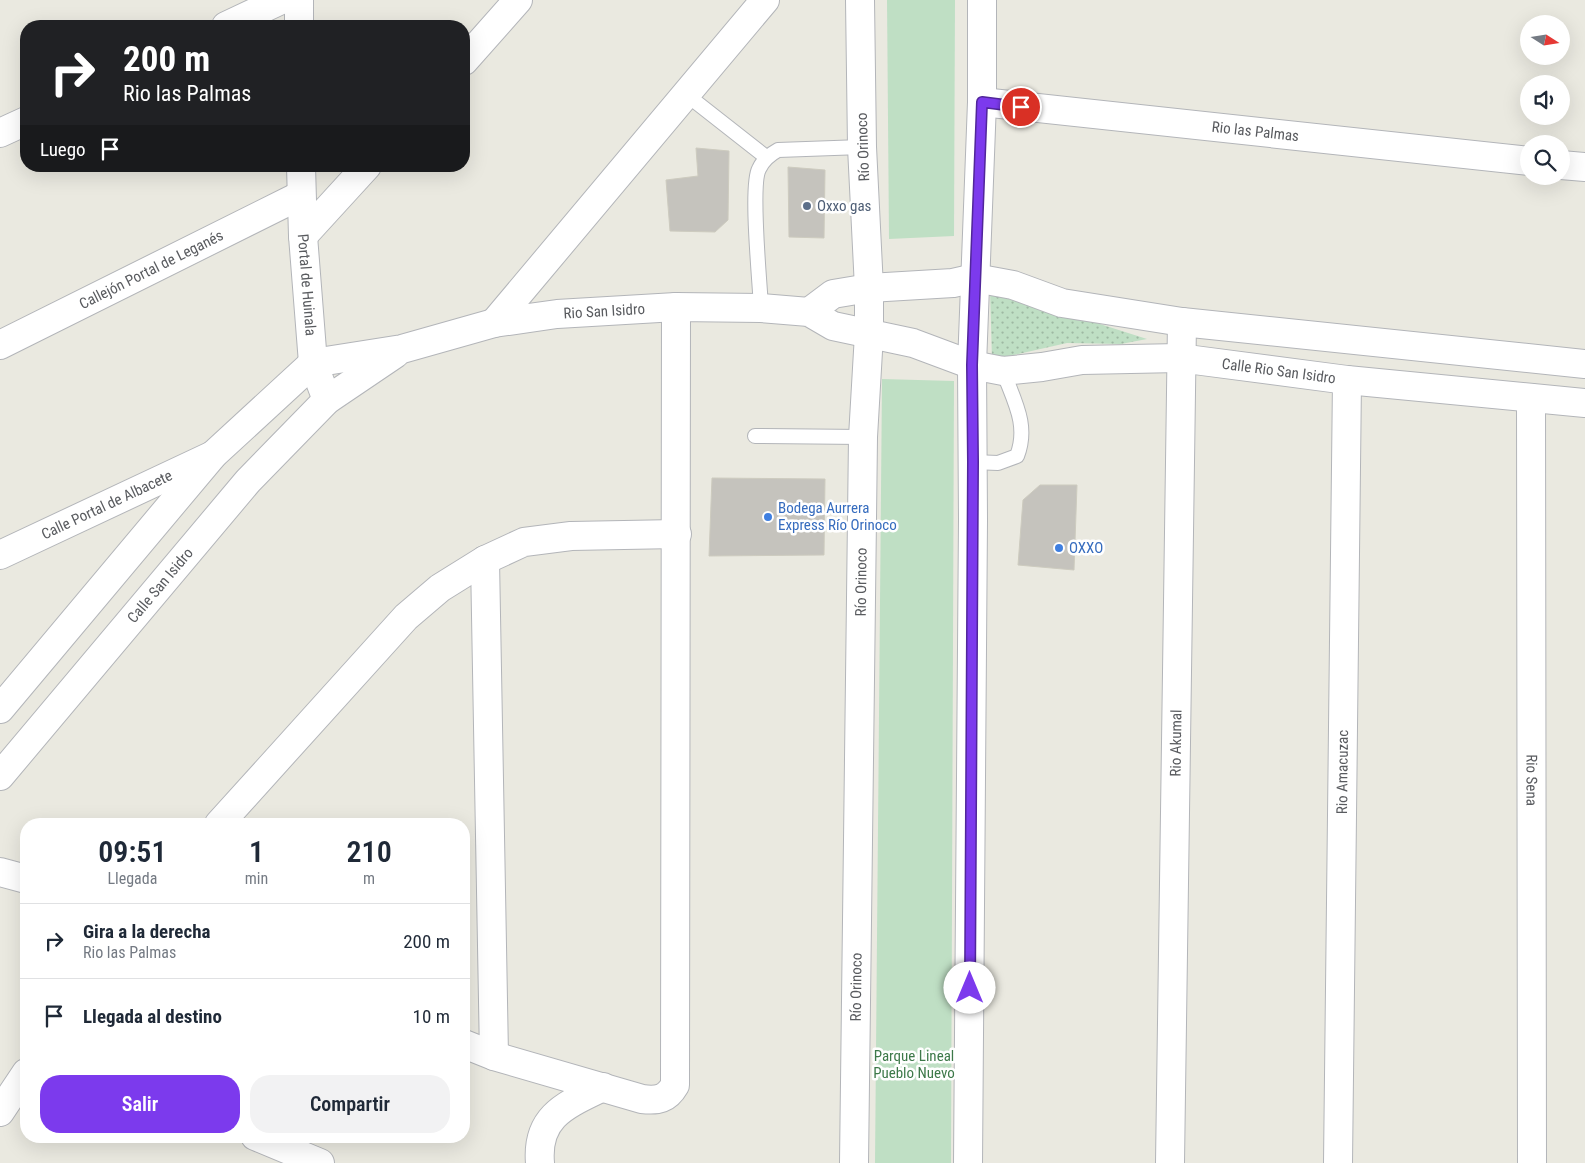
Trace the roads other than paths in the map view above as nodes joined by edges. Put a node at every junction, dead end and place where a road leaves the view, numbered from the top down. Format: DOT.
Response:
graph roads {
  1 [pos="281,0"];
  2 [pos="299,0"];
  3 [pos="518,0"];
  4 [pos="765,0"];
  5 [pos="860,0"];
  6 [pos="982,0"];
  7 [pos="499,11"];
  8 [pos="239,20"];
  9 [pos="299,20"];
  10 [pos="470,52"];
  11 [pos="687,95"];
  12 [pos="982,102"];
  13 [pos="20,124"];
  14 [pos="0,133"];
  15 [pos="862,147"];
  16 [pos="766,157"];
  17 [pos="1520,160"];
  18 [pos="1570,166"];
  19 [pos="1585,168"];
  20 [pos="301,172"];
  21 [pos="362,172"];
  22 [pos="301,195"];
  23 [pos="303,236"];
  24 [pos="975,278"];
  25 [pos="869,288"];
  26 [pos="676,307"];
  27 [pos="761,308"];
  28 [pos="809,312"];
  29 [pos="1182,322"];
  30 [pos="494,323"];
  31 [pos="869,334"];
  32 [pos="0,345"];
  33 [pos="402,349"];
  34 [pos="1179,358"];
  35 [pos="313,364"];
  36 [pos="1585,364"];
  37 [pos="972,365"];
  38 [pos="1003,371"];
  39 [pos="1347,380"];
  40 [pos="1531,398"];
  41 [pos="327,400"];
  42 [pos="1585,403"];
  43 [pos="754,436"];
  44 [pos="863,437"];
  45 [pos="212,455"];
  46 [pos="973,462"];
  47 [pos="678,534"];
  48 [pos="0,556"];
  49 [pos="485,560"];
  50 [pos="0,709"];
  51 [pos="0,776"];
  52 [pos="224,818"];
  53 [pos="0,872"];
  54 [pos="20,877"];
  55 [pos="470,1046"];
  56 [pos="494,1056"];
  57 [pos="20,1082"];
  58 [pos="603,1087"];
  59 [pos="0,1112"];
  60 [pos="272,1143"];
  61 [pos="320,1163"];
  62 [pos="540,1163"];
  63 [pos="854,1163"];
  64 [pos="968,1163"];
  65 [pos="1170,1163"];
  66 [pos="1338,1163"];
  67 [pos="1532,1163"];
  1 -- 8 [label="street"];
  2 -- 9 [label="street"];
  3 -- 7 [label="street"];
  4 -- 11 [label="street"];
  5 -- 15 [label="street, Río Orinoco"];
  6 -- 12 [label="street"];
  7 -- 10 [label="street"];
  11 -- 16 [label="lane"];
  11 -- 30 [label="street"];
  12 -- 17 [label="street, Rio las Palmas"];
  12 -- 24 [label="street"];
  13 -- 14 [label="street"];
  15 -- 16 [label="lane"];
  15 -- 25 [label="street, Río Orinoco"];
  16 -- 27 [label="lane"];
  18 -- 19 [label="street"];
  20 -- 22 [label="street, Portal de Huinala"];
  21 -- 23 [label="street"];
  22 -- 23 [label="street, Portal de Huinala"];
  22 -- 32 [label="street, Callejón Portal de Leganés"];
  23 -- 35 [label="street, Portal de Huinala"];
  24 -- 25 [label="street"];
  24 -- 29 [label="street"];
  24 -- 37 [label="street"];
  25 -- 28 [label="street"];
  25 -- 31 [label="street, Río Orinoco"];
  26 -- 27 [label="street, Rio San Isidro"];
  26 -- 30 [label="street, Rio San Isidro"];
  26 -- 47 [label="street"];
  27 -- 28 [label="street, Rio San Isidro"];
  28 -- 31 [label="street, Rio San Isidro"];
  29 -- 34 [label="street, Rio Akumal"];
  29 -- 36 [label="street"];
  30 -- 33 [label="street, Rio San Isidro"];
  31 -- 37 [label="street, Rio San Isidro"];
  31 -- 44 [label="street, Río Orinoco"];
  33 -- 35 [label="street, Rio San Isidro"];
  33 -- 41 [label="street, Rio San Isidro"];
  34 -- 38 [label="street, Calle Rio San Isidro"];
  34 -- 39 [label="street, Calle Rio San Isidro"];
  34 -- 65 [label="street, Rio Akumal"];
  35 -- 41 [label="street, Portal de Huinala"];
  35 -- 45 [label="street"];
  37 -- 38 [label="street, Calle Rio San Isidro"];
  37 -- 46 [label="street"];
  38 -- 46 [label="lane"];
  39 -- 40 [label="street, Calle Rio San Isidro"];
  39 -- 66 [label="street, Rio Amacuzac"];
  40 -- 42 [label="street, Calle Rio San Isidro"];
  40 -- 67 [label="street, Rio Sena"];
  41 -- 51 [label="street, Calle San Isidro"];
  43 -- 44 [label="lane"];
  44 -- 63 [label="street, Río Orinoco"];
  45 -- 48 [label="street, Calle Portal de Albacete"];
  45 -- 50 [label="street"];
  46 -- 64 [label="street"];
  47 -- 49 [label="street"];
  47 -- 58 [label="street"];
  49 -- 52 [label="street"];
  49 -- 56 [label="street"];
  53 -- 54 [label="street"];
  55 -- 56 [label="street"];
  56 -- 58 [label="street"];
  57 -- 59 [label="street"];
  58 -- 62 [label="street"];
  60 -- 61 [label="street"];
}
